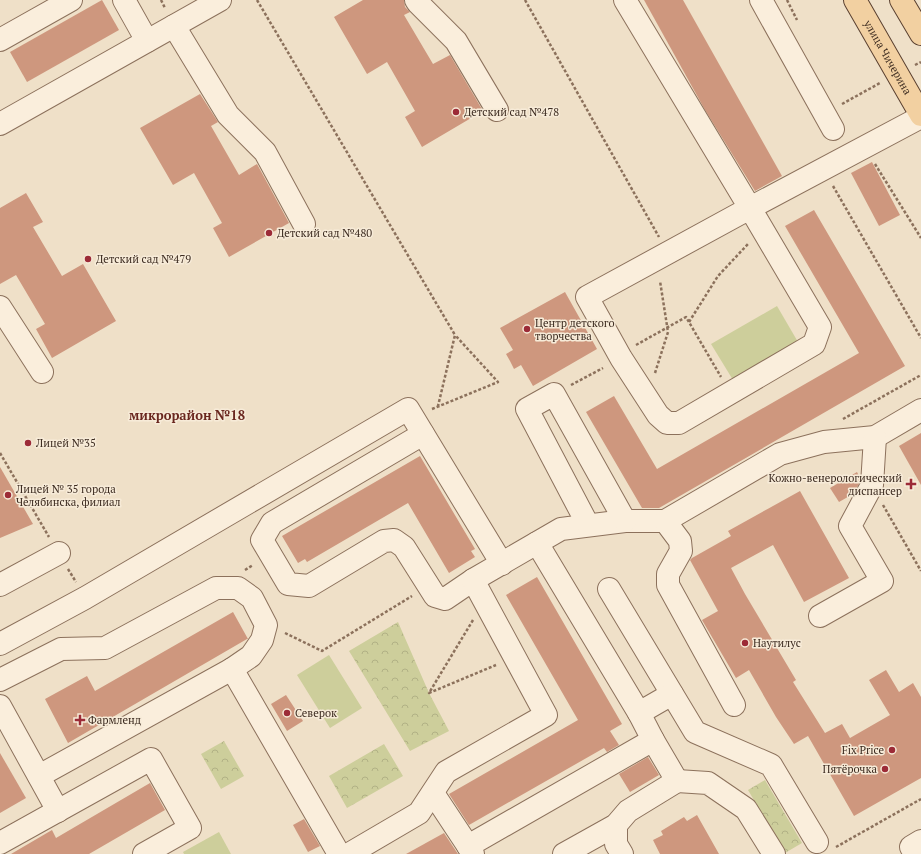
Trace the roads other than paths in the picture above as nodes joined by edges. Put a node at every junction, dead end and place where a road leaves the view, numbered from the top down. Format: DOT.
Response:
graph roads {
  1 [pos="71,0"];
  2 [pos="124,0"];
  3 [pos="220,0"];
  4 [pos="416,0"];
  5 [pos="625,0"];
  6 [pos="760,0"];
  7 [pos="855,0"];
  8 [pos="901,0"];
  9 [pos="174,26"];
  10 [pos="920,32"];
  11 [pos="0,40"];
  12 [pos="147,41"];
  13 [pos="496,110"];
  14 [pos="921,116"];
  15 [pos="2,119"];
  16 [pos="833,129"];
  17 [pos="750,208"];
  18 [pos="304,224"];
  19 [pos="0,307"];
  20 [pos="42,372"];
  21 [pos="921,410"];
  22 [pos="418,426"];
  23 [pos="875,437"];
  24 [pos="625,520"];
  25 [pos="665,521"];
  26 [pos="588,525"];
  27 [pos="537,543"];
  28 [pos="59,553"];
  29 [pos="502,564"];
  30 [pos="473,580"];
  31 [pos="0,585"];
  32 [pos="609,589"];
  33 [pos="820,616"];
  34 [pos="0,644"];
  35 [pos="232,669"];
  36 [pos="0,680"];
  37 [pos="672,694"];
  38 [pos="734,705"];
  39 [pos="0,706"];
  40 [pos="639,713"];
  41 [pos="653,740"];
  42 [pos="39,776"];
  43 [pos="676,781"];
  44 [pos="433,793"];
  45 [pos="58,810"];
  46 [pos="616,824"];
  47 [pos="817,842"];
  48 [pos="0,843"];
  49 [pos="471,850"];
  50 [pos="570,852"];
  51 [pos="144,854"];
  52 [pos="339,854"];
  53 [pos="349,854"];
  54 [pos="622,854"];
  55 [pos="774,854"];
  1 -- 11 [label="lane"];
  2 -- 12 [label="lane"];
  3 -- 9 [label="lane"];
  4 -- 13 [label="lane"];
  5 -- 17 [label="lane"];
  6 -- 16 [label="lane"];
  7 -- 14 [label="main road, улица Чичерина"];
  8 -- 10 [label="main road"];
  9 -- 12 [label="lane"];
  9 -- 18 [label="lane"];
  12 -- 15 [label="lane"];
  14 -- 17 [label="lane"];
  17 -- 17 [label="lane"];
  19 -- 20 [label="lane"];
  21 -- 23 [label="lane"];
  22 -- 29 [label="lane"];
  22 -- 30 [label="lane"];
  22 -- 34 [label="lane"];
  23 -- 25 [label="lane"];
  23 -- 33 [label="lane"];
  24 -- 25 [label="lane"];
  24 -- 26 [label="lane"];
  24 -- 26 [label="lane"];
  25 -- 38 [label="lane"];
  26 -- 27 [label="lane"];
  27 -- 29 [label="lane"];
  27 -- 40 [label="lane"];
  28 -- 31 [label="lane"];
  29 -- 30 [label="lane"];
  30 -- 44 [label="lane"];
  32 -- 37 [label="lane"];
  35 -- 36 [label="lane"];
  35 -- 42 [label="lane"];
  35 -- 52 [label="lane"];
  37 -- 40 [label="lane"];
  37 -- 47 [label="lane"];
  39 -- 42 [label="lane"];
  40 -- 41 [label="lane"];
  41 -- 43 [label="lane"];
  41 -- 49 [label="lane"];
  42 -- 45 [label="lane"];
  43 -- 46 [label="lane"];
  43 -- 55 [label="lane"];
  44 -- 49 [label="lane"];
  44 -- 53 [label="lane"];
  45 -- 48 [label="lane"];
  45 -- 51 [label="lane"];
  46 -- 50 [label="lane"];
  46 -- 54 [label="lane"];
}
